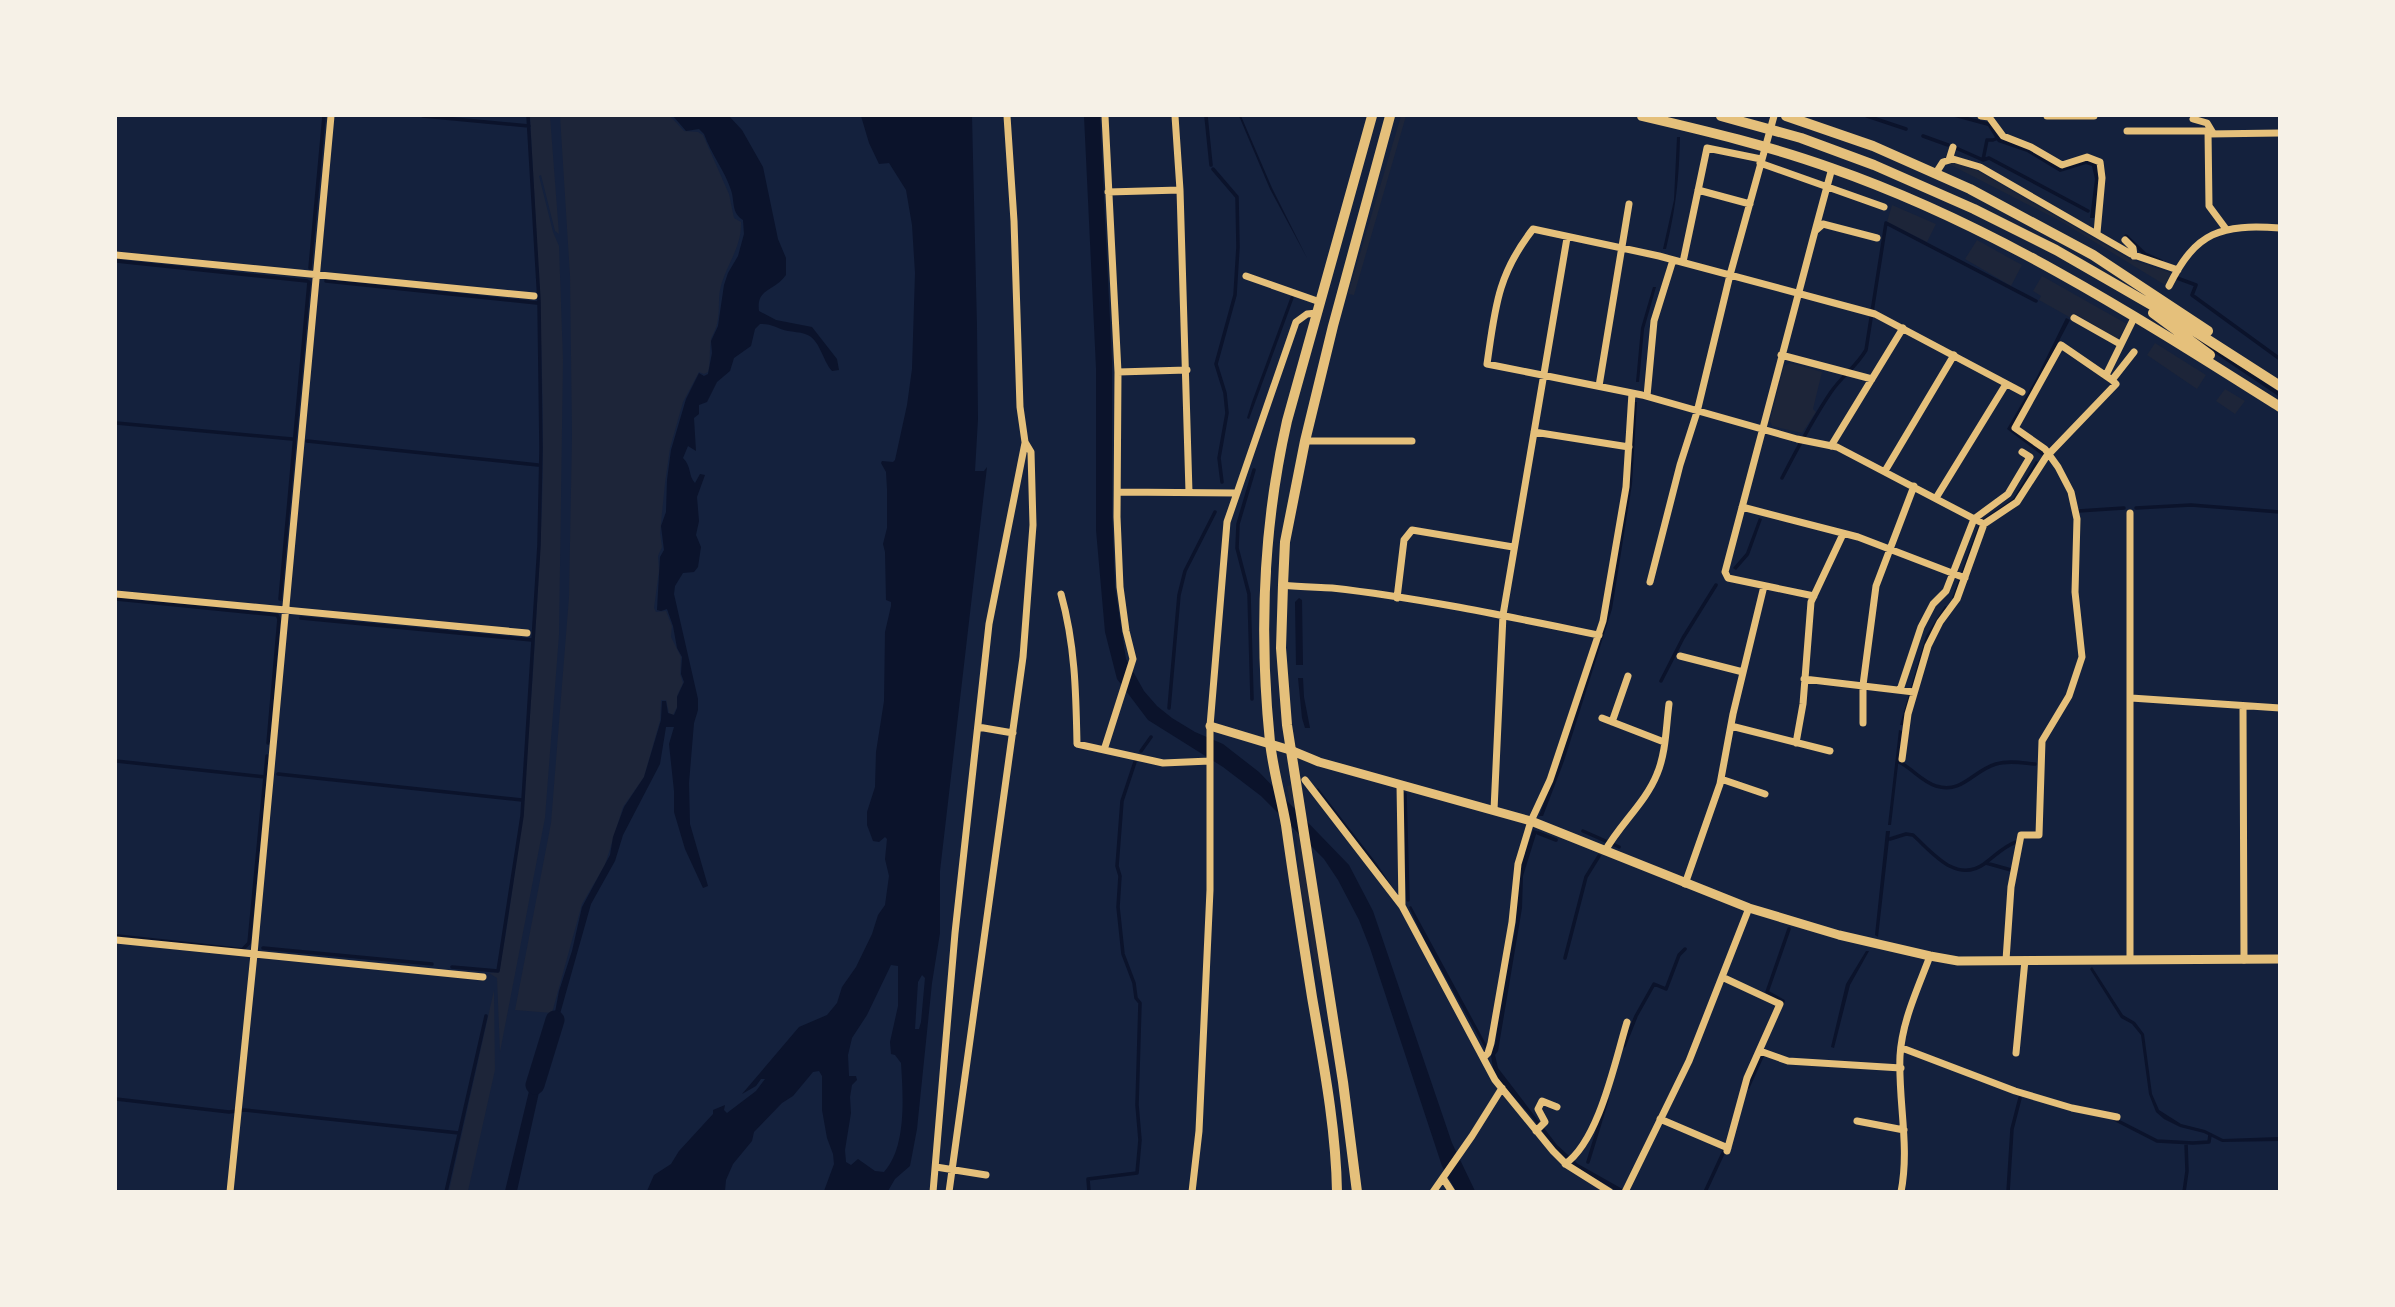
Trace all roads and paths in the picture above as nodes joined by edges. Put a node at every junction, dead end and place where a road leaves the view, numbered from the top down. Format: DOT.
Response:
graph roads {
  1 [pos="331,116"];
  2 [pos="1007,116"];
  3 [pos="1105,116"];
  4 [pos="1175,116"];
  5 [pos="1365,116"];
  6 [pos="1372,116"];
  7 [pos="1391,116"];
  8 [pos="1642,116"];
  9 [pos="1721,116"];
  10 [pos="1774,116"];
  11 [pos="1786,116"];
  12 [pos="1982,116"];
  13 [pos="2047,116"];
  14 [pos="2094,116"];
  15 [pos="2193,119"];
  16 [pos="2127,131"];
  17 [pos="2211,133"];
  18 [pos="2280,133"];
  19 [pos="1764,147"];
  20 [pos="1953,147"];
  21 [pos="1949,160"];
  22 [pos="1760,161"];
  23 [pos="1832,168"];
  24 [pos="1936,173"];
  25 [pos="1352,182"];
  26 [pos="1828,186"];
  27 [pos="1180,190"];
  28 [pos="1698,190"];
  29 [pos="1108,192"];
  30 [pos="1629,204"];
  31 [pos="1750,204"];
  32 [pos="1884,207"];
  33 [pos="2280,228"];
  34 [pos="2226,229"];
  35 [pos="1815,231"];
  36 [pos="2096,233"];
  37 [pos="1567,238"];
  38 [pos="1877,238"];
  39 [pos="2125,240"];
  40 [pos="1622,249"];
  41 [pos="116,255"];
  42 [pos="2134,256"];
  43 [pos="1673,260"];
  44 [pos="1683,262"];
  45 [pos="2178,270"];
  46 [pos="317,275"];
  47 [pos="1730,275"];
  48 [pos="1245,276"];
  49 [pos="2113,285"];
  50 [pos="2169,286"];
  51 [pos="1797,292"];
  52 [pos="534,296"];
  53 [pos="1318,308"];
  54 [pos="2135,316"];
  55 [pos="2074,318"];
  56 [pos="1903,328"];
  57 [pos="2120,344"];
  58 [pos="2134,352"];
  59 [pos="1781,355"];
  60 [pos="1954,355"];
  61 [pos="2235,356"];
  62 [pos="1188,370"];
  63 [pos="1118,372"];
  64 [pos="1545,374"];
  65 [pos="2109,377"];
  66 [pos="1872,379"];
  67 [pos="2006,384"];
  68 [pos="1600,386"];
  69 [pos="2280,386"];
  70 [pos="2022,392"];
  71 [pos="1632,393"];
  72 [pos="1647,396"];
  73 [pos="2280,405"];
  74 [pos="1697,412"];
  75 [pos="1762,429"];
  76 [pos="1534,432"];
  77 [pos="1305,441"];
  78 [pos="1412,441"];
  79 [pos="1026,442"];
  80 [pos="1831,446"];
  81 [pos="1629,447"];
  82 [pos="2022,452"];
  83 [pos="2050,455"];
  84 [pos="1885,471"];
  85 [pos="1914,486"];
  86 [pos="1118,492"];
  87 [pos="1189,492"];
  88 [pos="1236,493"];
  89 [pos="1936,498"];
  90 [pos="1742,507"];
  91 [pos="2130,513"];
  92 [pos="1974,519"];
  93 [pos="1984,524"];
  94 [pos="1843,534"];
  95 [pos="1513,547"];
  96 [pos="1891,549"];
  97 [pos="1952,573"];
  98 [pos="1965,578"];
  99 [pos="1650,582"];
  100 [pos="1283,585"];
  101 [pos="1764,586"];
  102 [pos="116,594"];
  103 [pos="1061,594"];
  104 [pos="1814,596"];
  105 [pos="1397,598"];
  106 [pos="286,611"];
  107 [pos="1503,615"];
  108 [pos="527,633"];
  109 [pos="1599,635"];
  110 [pos="1680,656"];
  111 [pos="1743,672"];
  112 [pos="1628,676"];
  113 [pos="1804,679"];
  114 [pos="1863,685"];
  115 [pos="1900,690"];
  116 [pos="1914,692"];
  117 [pos="2132,698"];
  118 [pos="1669,704"];
  119 [pos="2243,706"];
  120 [pos="2280,708"];
  121 [pos="1602,718"];
  122 [pos="1612,722"];
  123 [pos="1863,723"];
  124 [pos="1210,726"];
  125 [pos="1731,726"];
  126 [pos="978,727"];
  127 [pos="1013,733"];
  128 [pos="1664,742"];
  129 [pos="1796,743"];
  130 [pos="1270,744"];
  131 [pos="1104,750"];
  132 [pos="1290,750"];
  133 [pos="1830,751"];
  134 [pos="1902,759"];
  135 [pos="1210,761"];
  136 [pos="1721,779"];
  137 [pos="1305,780"];
  138 [pos="1400,785"];
  139 [pos="1765,794"];
  140 [pos="1494,810"];
  141 [pos="1531,821"];
  142 [pos="1605,850"];
  143 [pos="1685,884"];
  144 [pos="1402,906"];
  145 [pos="1749,908"];
  146 [pos="116,940"];
  147 [pos="254,954"];
  148 [pos="1930,956"];
  149 [pos="2280,959"];
  150 [pos="2006,960"];
  151 [pos="2025,960"];
  152 [pos="2130,960"];
  153 [pos="2244,960"];
  154 [pos="482,976"];
  155 [pos="1722,977"];
  156 [pos="1627,1022"];
  157 [pos="1902,1048"];
  158 [pos="1760,1052"];
  159 [pos="2015,1054"];
  160 [pos="1484,1057"];
  161 [pos="1901,1068"];
  162 [pos="1502,1088"];
  163 [pos="1558,1107"];
  164 [pos="2117,1117"];
  165 [pos="1660,1119"];
  166 [pos="1857,1121"];
  167 [pos="1904,1130"];
  168 [pos="1536,1131"];
  169 [pos="1565,1164"];
  170 [pos="936,1167"];
  171 [pos="952,1169"];
  172 [pos="986,1175"];
  173 [pos="1443,1178"];
  174 [pos="230,1192"];
  175 [pos="933,1192"];
  176 [pos="949,1192"];
  177 [pos="1192,1192"];
  178 [pos="1337,1192"];
  179 [pos="1357,1192"];
  180 [pos="1433,1192"];
  181 [pos="1452,1192"];
  182 [pos="1610,1192"];
  183 [pos="1625,1192"];
  184 [pos="1901,1192"];
  1 -- 46 [label="street"];
  2 -- 79 [label="street"];
  3 -- 29 [label="street"];
  4 -- 27 [label="street"];
  5 -- 25 [label="highway"];
  6 -- 25 [label="highway"];
  7 -- 77 [label="highway"];
  8 -- 19 [label="highway"];
  9 -- 49 [label="highway"];
  10 -- 19 [label="street"];
  11 -- 24 [label="highway"];
  12 -- 36 [label="street"];
  13 -- 14 [label="street"];
  15 -- 17 [label="street"];
  16 -- 17 [label="street"];
  17 -- 18 [label="street"];
  17 -- 34 [label="street"];
  19 -- 22 [label="street"];
  19 -- 23 [label="highway"];
  20 -- 21 [label="street"];
  21 -- 24 [label="street"];
  21 -- 36 [label="street"];
  22 -- 26 [label="street"];
  22 -- 28 [label="street"];
  22 -- 31 [label="street"];
  23 -- 26 [label="street"];
  23 -- 54 [label="highway"];
  24 -- 61 [label="highway"];
  25 -- 53 [label="highway"];
  26 -- 32 [label="street"];
  26 -- 35 [label="street"];
  27 -- 29 [label="street"];
  27 -- 62 [label="street"];
  28 -- 31 [label="street"];
  28 -- 44 [label="street"];
  29 -- 63 [label="street"];
  30 -- 40 [label="street"];
  31 -- 47 [label="street"];
  33 -- 34 [label="street"];
  34 -- 45 [label="street"];
  35 -- 38 [label="street"];
  35 -- 51 [label="street"];
  36 -- 42 [label="street"];
  37 -- 40 [label="street"];
  37 -- 64 [label="street"];
  37 -- 64 [label="street"];
  39 -- 42 [label="street"];
  40 -- 43 [label="street"];
  40 -- 68 [label="street"];
  41 -- 46 [label="street"];
  42 -- 45 [label="street"];
  43 -- 44 [label="street"];
  43 -- 72 [label="street"];
  44 -- 47 [label="street"];
  45 -- 50 [label="street"];
  46 -- 52 [label="street"];
  46 -- 106 [label="street"];
  47 -- 51 [label="street"];
  47 -- 74 [label="street"];
  48 -- 53 [label="street"];
  49 -- 61 [label="highway"];
  49 -- 73 [label="highway"];
  51 -- 56 [label="street"];
  51 -- 59 [label="street"];
  53 -- 88 [label="street"];
  53 -- 130 [label="highway"];
  54 -- 57 [label="street"];
  54 -- 73 [label="highway"];
  55 -- 57 [label="street"];
  56 -- 60 [label="street"];
  56 -- 66 [label="street"];
  57 -- 65 [label="street"];
  58 -- 65 [label="street"];
  59 -- 66 [label="street"];
  59 -- 75 [label="street"];
  60 -- 67 [label="street"];
  60 -- 84 [label="street"];
  61 -- 69 [label="highway"];
  62 -- 63 [label="street"];
  62 -- 87 [label="street"];
  63 -- 86 [label="street"];
  64 -- 68 [label="street"];
  64 -- 76 [label="street"];
  65 -- 83 [label="street"];
  65 -- 83 [label="street"];
  66 -- 80 [label="street"];
  67 -- 70 [label="street"];
  67 -- 89 [label="street"];
  68 -- 71 [label="street"];
  71 -- 72 [label="street"];
  71 -- 81 [label="street"];
  72 -- 74 [label="street"];
  74 -- 75 [label="street"];
  74 -- 99 [label="street"];
  75 -- 80 [label="street"];
  75 -- 90 [label="street"];
  76 -- 81 [label="street"];
  76 -- 95 [label="street"];
  77 -- 78 [label="street"];
  77 -- 100 [label="highway"];
  79 -- 126 [label="street"];
  79 -- 127 [label="street"];
  80 -- 84 [label="street"];
  81 -- 109 [label="street"];
  82 -- 92 [label="street"];
  83 -- 93 [label="street"];
  83 -- 150 [label="street"];
  84 -- 85 [label="street"];
  85 -- 89 [label="street"];
  85 -- 96 [label="street"];
  86 -- 87 [label="street"];
  86 -- 131 [label="street"];
  87 -- 88 [label="street"];
  88 -- 124 [label="street"];
  89 -- 92 [label="street"];
  90 -- 94 [label="street"];
  90 -- 101 [label="street"];
  91 -- 117 [label="street"];
  92 -- 93 [label="street"];
  92 -- 97 [label="street"];
  93 -- 98 [label="street"];
  94 -- 96 [label="street"];
  94 -- 104 [label="street"];
  95 -- 105 [label="street"];
  95 -- 107 [label="street"];
  96 -- 97 [label="street"];
  96 -- 114 [label="street"];
  97 -- 98 [label="street"];
  97 -- 115 [label="street"];
  98 -- 116 [label="street"];
  100 -- 105 [label="street"];
  100 -- 132 [label="highway"];
  101 -- 104 [label="street"];
  101 -- 111 [label="street"];
  102 -- 106 [label="street"];
  103 -- 131 [label="street"];
  104 -- 113 [label="street"];
  105 -- 107 [label="street"];
  106 -- 108 [label="street"];
  106 -- 147 [label="street"];
  107 -- 109 [label="street"];
  107 -- 140 [label="street"];
  109 -- 141 [label="street"];
  110 -- 111 [label="street"];
  111 -- 125 [label="street"];
  112 -- 122 [label="street"];
  113 -- 114 [label="street"];
  113 -- 129 [label="street"];
  114 -- 115 [label="street"];
  114 -- 123 [label="street"];
  115 -- 116 [label="street"];
  116 -- 134 [label="street"];
  117 -- 119 [label="street"];
  117 -- 152 [label="street"];
  118 -- 128 [label="street"];
  119 -- 120 [label="street"];
  119 -- 153 [label="street"];
  121 -- 122 [label="street"];
  122 -- 128 [label="street"];
  124 -- 130 [label="street"];
  124 -- 135 [label="street"];
  125 -- 129 [label="street"];
  125 -- 136 [label="street"];
  126 -- 127 [label="street"];
  126 -- 170 [label="street"];
  127 -- 171 [label="street"];
  128 -- 142 [label="street"];
  129 -- 133 [label="street"];
  130 -- 132 [label="street"];
  130 -- 178 [label="highway"];
  131 -- 135 [label="street"];
  132 -- 138 [label="street"];
  132 -- 179 [label="highway"];
  135 -- 177 [label="street"];
  136 -- 139 [label="street"];
  136 -- 143 [label="street"];
  137 -- 144 [label="street"];
  138 -- 140 [label="street"];
  138 -- 144 [label="street"];
  140 -- 141 [label="street"];
  141 -- 142 [label="street"];
  141 -- 160 [label="street"];
  142 -- 143 [label="street"];
  143 -- 145 [label="street"];
  144 -- 160 [label="street"];
  145 -- 148 [label="street"];
  145 -- 155 [label="street"];
  146 -- 147 [label="street"];
  147 -- 154 [label="street"];
  147 -- 174 [label="street"];
  148 -- 150 [label="street"];
  148 -- 157 [label="street"];
  149 -- 153 [label="street"];
  150 -- 151 [label="street"];
  151 -- 152 [label="street"];
  151 -- 159 [label="street"];
  152 -- 153 [label="street"];
  155 -- 158 [label="street"];
  155 -- 165 [label="street"];
  156 -- 169 [label="street"];
  157 -- 161 [label="street"];
  157 -- 164 [label="street"];
  158 -- 161 [label="street"];
  158 -- 165 [label="street"];
  160 -- 162 [label="street"];
  161 -- 167 [label="street"];
  162 -- 168 [label="street"];
  162 -- 173 [label="street"];
  163 -- 168 [label="street"];
  165 -- 183 [label="street"];
  166 -- 167 [label="street"];
  167 -- 184 [label="street"];
  168 -- 169 [label="street"];
  169 -- 182 [label="street"];
  170 -- 171 [label="street"];
  170 -- 175 [label="street"];
  171 -- 172 [label="street"];
  171 -- 176 [label="street"];
  173 -- 180 [label="street"];
  173 -- 181 [label="street"];
}
